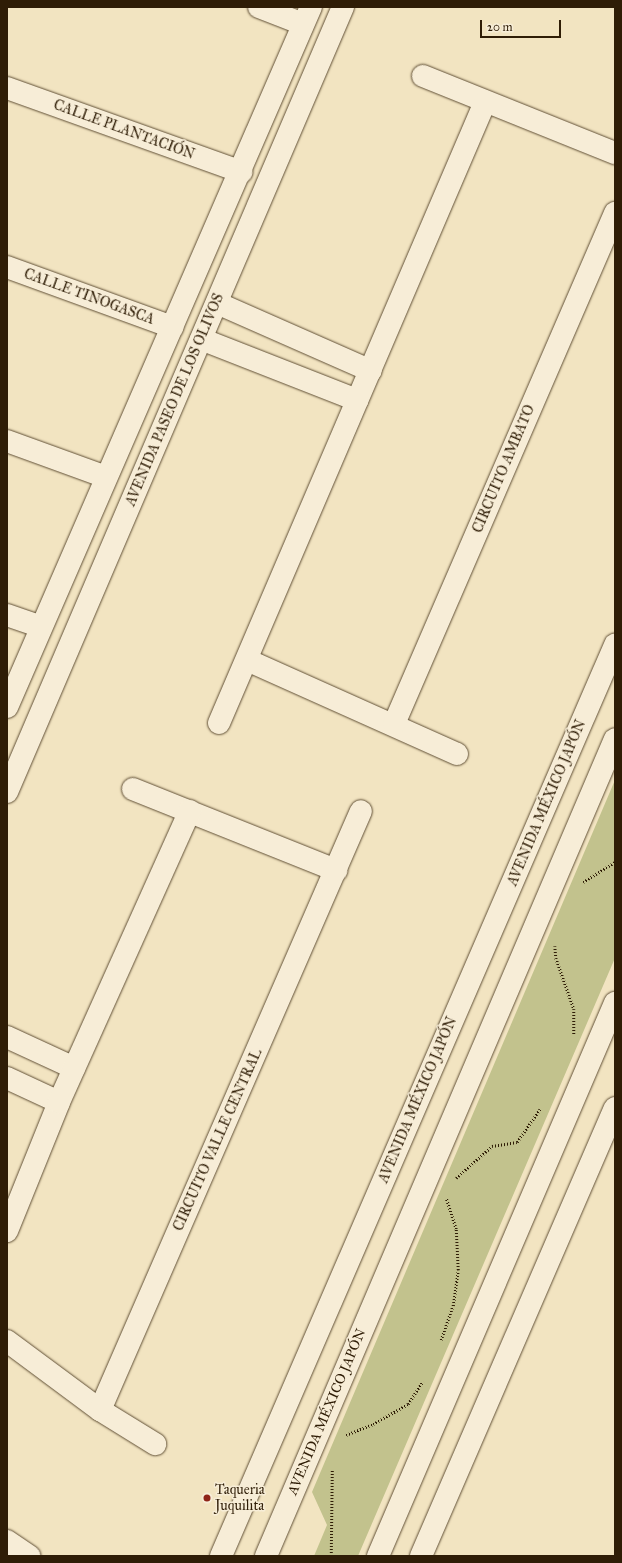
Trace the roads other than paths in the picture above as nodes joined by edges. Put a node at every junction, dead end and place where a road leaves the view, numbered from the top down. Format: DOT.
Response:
graph roads {
  1 [pos="259,7"];
  2 [pos="343,7"];
  3 [pos="307,15"];
  4 [pos="423,76"];
  5 [pos="7,88"];
  6 [pos="485,102"];
  7 [pos="615,153"];
  8 [pos="241,172"];
  9 [pos="615,213"];
  10 [pos="7,267"];
  11 [pos="217,303"];
  12 [pos="172,327"];
  13 [pos="201,339"];
  14 [pos="371,371"];
  15 [pos="357,400"];
  16 [pos="7,441"];
  17 [pos="106,477"];
  18 [pos="7,615"];
  19 [pos="41,627"];
  20 [pos="615,645"];
  21 [pos="247,660"];
  22 [pos="7,707"];
  23 [pos="219,723"];
  24 [pos="394,724"];
  25 [pos="615,739"];
  26 [pos="458,754"];
  27 [pos="132,789"];
  28 [pos="7,792"];
  29 [pos="190,811"];
  30 [pos="361,811"];
  31 [pos="336,870"];
  32 [pos="615,1003"];
  33 [pos="7,1037"];
  34 [pos="74,1068"];
  35 [pos="7,1078"];
  36 [pos="59,1102"];
  37 [pos="615,1108"];
  38 [pos="7,1231"];
  39 [pos="7,1341"];
  40 [pos="100,1410"];
  41 [pos="155,1444"];
  42 [pos="7,1541"];
  43 [pos="29,1556"];
  44 [pos="221,1556"];
  45 [pos="266,1556"];
  46 [pos="378,1556"];
  47 [pos="421,1556"];
  1 -- 3 [label="street"];
  2 -- 11 [label="street, AVENIDA PASEO DE LOS OLIVOS"];
  3 -- 8 [label="street"];
  4 -- 6 [label="street"];
  5 -- 8 [label="street, CALLE PLANTACIÓN"];
  6 -- 7 [label="street"];
  6 -- 14 [label="street"];
  8 -- 12 [label="street"];
  9 -- 24 [label="street, CIRCUITO AMBATO"];
  10 -- 12 [label="street, CALLE TINOGASCA"];
  11 -- 13 [label="street, AVENIDA PASEO DE LOS OLIVOS"];
  11 -- 14 [label="street"];
  12 -- 17 [label="street"];
  13 -- 15 [label="street"];
  13 -- 28 [label="street, AVENIDA PASEO DE LOS OLIVOS"];
  14 -- 15 [label="street"];
  15 -- 21 [label="street"];
  16 -- 17 [label="street"];
  17 -- 19 [label="street"];
  18 -- 19 [label="street"];
  19 -- 22 [label="street"];
  20 -- 44 [label="street, AVENIDA MÉXICO JAPÓN"];
  21 -- 23 [label="street"];
  21 -- 24 [label="street"];
  24 -- 26 [label="street"];
  25 -- 45 [label="street, AVENIDA MÉXICO JAPÓN"];
  27 -- 29 [label="street"];
  29 -- 31 [label="street"];
  29 -- 34 [label="street"];
  30 -- 31 [label="street, CIRCUITO VALLE CENTRAL"];
  31 -- 40 [label="street, CIRCUITO VALLE CENTRAL"];
  32 -- 46 [label="street"];
  33 -- 34 [label="street"];
  34 -- 36 [label="street"];
  35 -- 36 [label="street"];
  36 -- 38 [label="street"];
  37 -- 47 [label="street"];
  39 -- 40 [label="street"];
  40 -- 41 [label="street"];
  42 -- 43 [label="street"];
}
